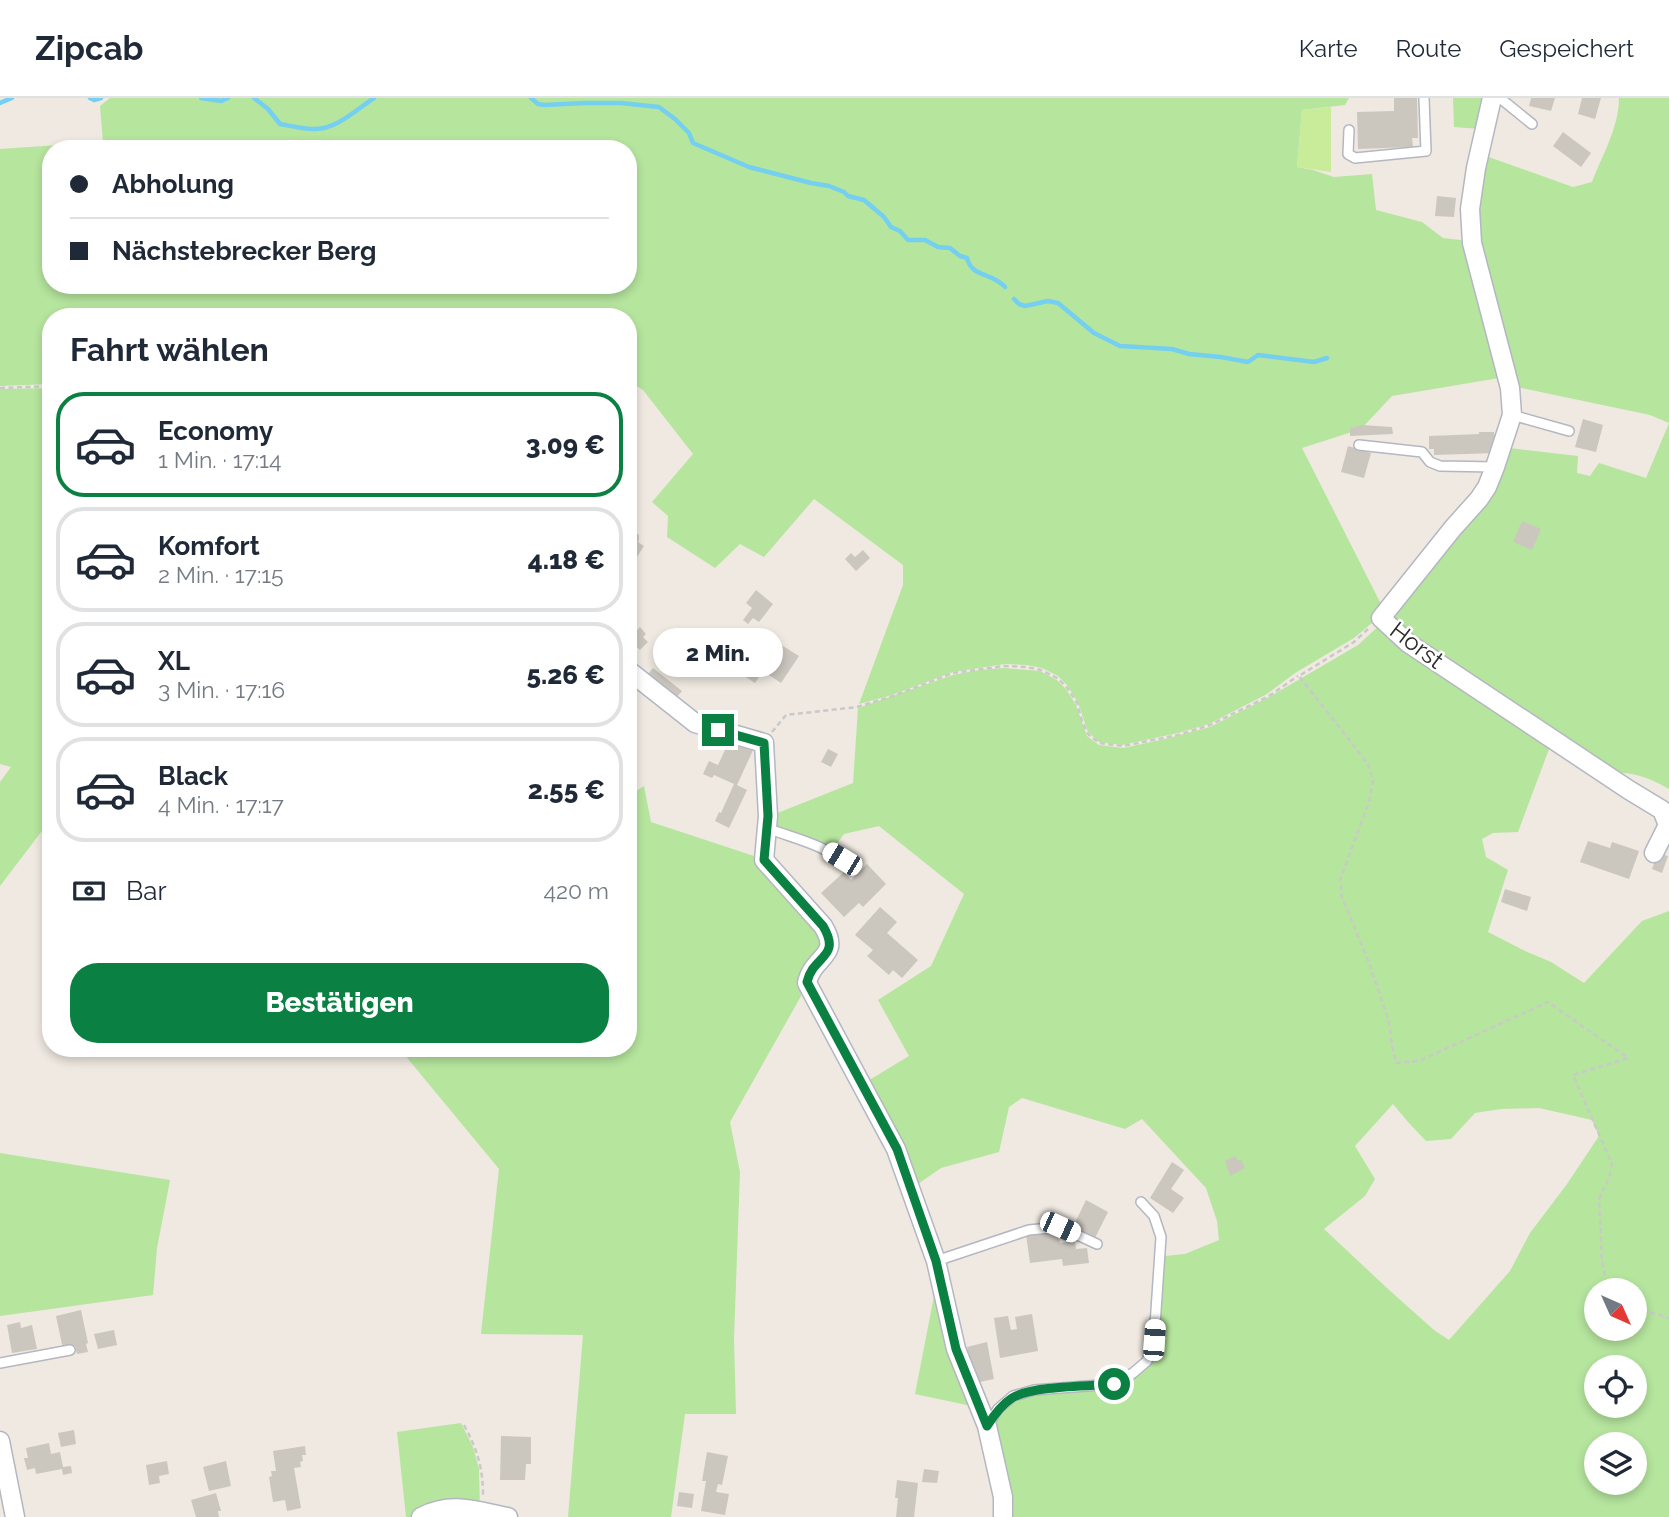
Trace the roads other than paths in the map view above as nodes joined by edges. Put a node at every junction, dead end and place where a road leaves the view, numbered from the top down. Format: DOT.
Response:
graph roads {
  1 [pos="1424,98"];
  2 [pos="1492,98"];
  3 [pos="1500,98"];
  4 [pos="1532,124"];
  5 [pos="1349,130"];
  6 [pos="1512,415"];
  7 [pos="1569,431"];
  8 [pos="1359,445"];
  9 [pos="1495,467"];
  10 [pos="637,677"];
  11 [pos="767,828"];
  12 [pos="1654,853"];
  13 [pos="849,868"];
  14 [pos="1141,1202"];
  15 [pos="1097,1244"];
  16 [pos="936,1261"];
  17 [pos="70,1350"];
  18 [pos="0,1363"];
  19 [pos="987,1426"];
  20 [pos="0,1441"];
  21 [pos="15,1517"];
  22 [pos="421,1517"];
  23 [pos="508,1517"];
  24 [pos="1003,1517"];
  1 -- 5 [label="lane"];
  2 -- 6 [label="street, Horst"];
  3 -- 4 [label="lane"];
  6 -- 7 [label="lane"];
  6 -- 9 [label="street, Horst"];
  8 -- 9 [label="lane"];
  9 -- 12 [label="street, Horst"];
  10 -- 11 [label="street"];
  11 -- 13 [label="lane"];
  11 -- 16 [label="street"];
  14 -- 19 [label="lane"];
  15 -- 16 [label="lane"];
  16 -- 19 [label="street"];
  17 -- 18 [label="lane"];
  19 -- 24 [label="street"];
  20 -- 21 [label="street"];
  22 -- 23 [label="street"];
}
